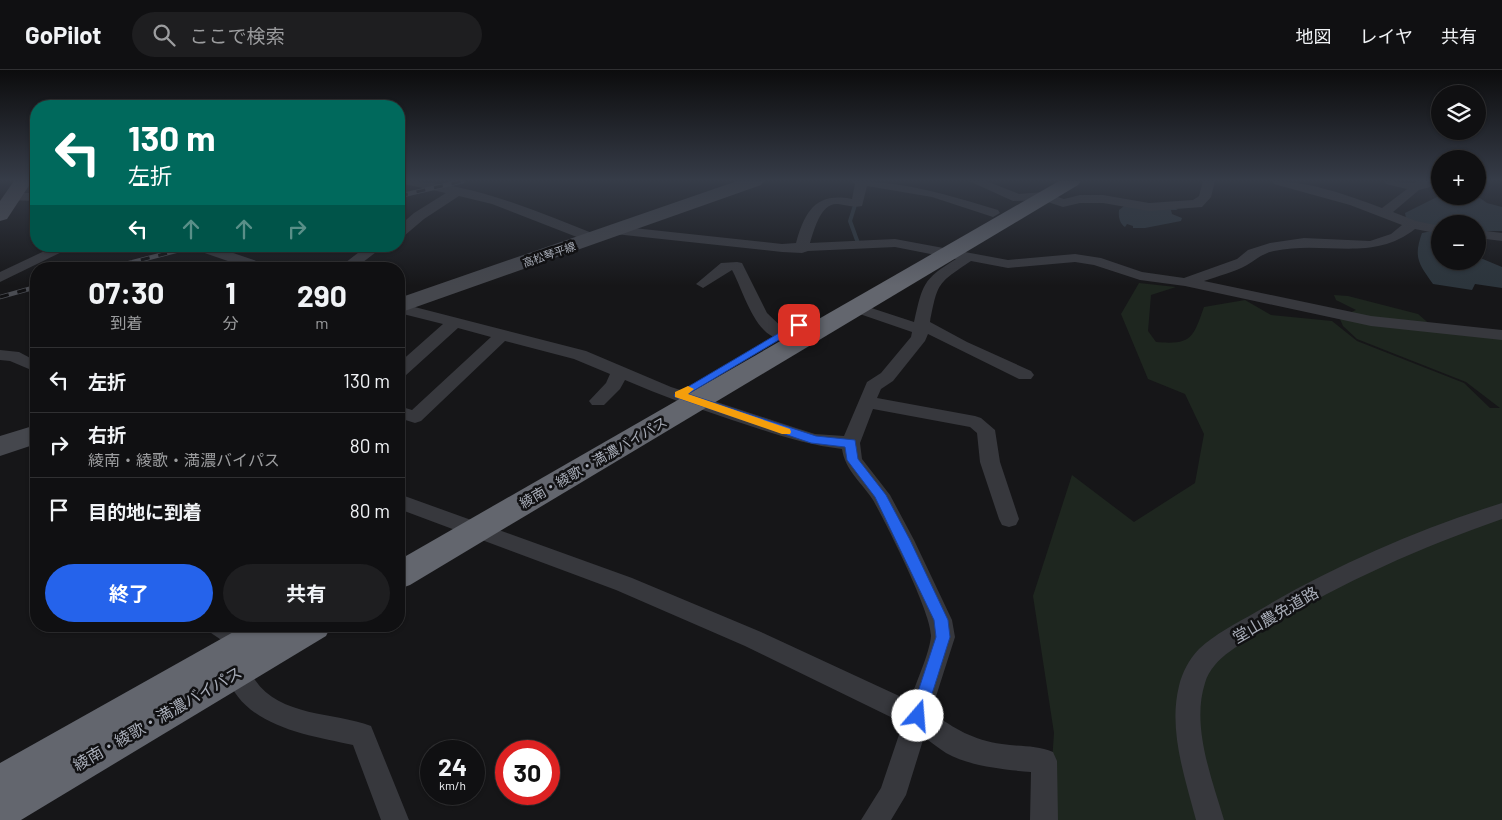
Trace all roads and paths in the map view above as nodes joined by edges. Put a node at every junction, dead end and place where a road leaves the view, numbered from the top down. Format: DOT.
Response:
graph roads {
  1 [pos="419,216"];
  2 [pos="535,216"];
  3 [pos="656,216"];
  4 [pos="815,216"];
  5 [pos="991,216"];
  6 [pos="1006,216"];
  7 [pos="1391,216"];
  8 [pos="1412,224"];
  9 [pos="405,228"];
  10 [pos="1431,228"];
  11 [pos="616,230"];
  12 [pos="1486,235"];
  13 [pos="1502,237"];
  14 [pos="592,238"];
  15 [pos="802,249"];
  16 [pos="54,252"];
  17 [pos="216,252"];
  18 [pos="368,252"];
  19 [pos="950,253"];
  20 [pos="33,262"];
  21 [pos="245,262"];
  22 [pos="354,262"];
  23 [pos="30,263"];
  24 [pos="0,278"];
  25 [pos="1184,282"];
  26 [pos="704,284"];
  27 [pos="405,305"];
  28 [pos="856,308"];
  29 [pos="405,309"];
  30 [pos="455,322"];
  31 [pos="922,328"];
  32 [pos="502,335"];
  33 [pos="782,335"];
  34 [pos="1502,335"];
  35 [pos="0,355"];
  36 [pos="30,364"];
  37 [pos="405,367"];
  38 [pos="619,373"];
  39 [pos="1024,375"];
  40 [pos="688,398"];
  41 [pos="598,401"];
  42 [pos="867,401"];
  43 [pos="405,414"];
  44 [pos="30,436"];
  45 [pos="850,443"];
  46 [pos="0,446"];
  47 [pos="405,503"];
  48 [pos="1502,511"];
  49 [pos="1009,519"];
  50 [pos="467,526"];
  51 [pos="405,552"];
  52 [pos="405,572"];
  53 [pos="262,632"];
  54 [pos="291,632"];
  55 [pos="231,648"];
  56 [pos="918,716"];
  57 [pos="0,785"];
  58 [pos="0,810"];
  59 [pos="395,820"];
  60 [pos="875,820"];
  61 [pos="1044,820"];
  62 [pos="1210,820"];
  1 -- 9 [label="street"];
  2 -- 14 [label="street"];
  3 -- 11 [label="main road, 高松琴平線"];
  4 -- 15 [label="street"];
  5 -- 19 [label="highway, 綾南・綾歌・満濃バイパス"];
  6 -- 19 [label="highway, 綾南・綾歌・満濃バイパス"];
  7 -- 8 [label="street"];
  8 -- 10 [label="street"];
  8 -- 25 [label="street"];
  11 -- 14 [label="main road, 高松琴平線"];
  11 -- 15 [label="street"];
  12 -- 13 [label="street"];
  14 -- 27 [label="main road, 高松琴平線"];
  15 -- 19 [label="street"];
  16 -- 20 [label="street"];
  17 -- 21 [label="street"];
  18 -- 22 [label="street"];
  19 -- 25 [label="street"];
  19 -- 28 [label="highway, 綾南・綾歌・満濃バイパス"];
  19 -- 31 [label="street"];
  19 -- 33 [label="highway, 綾南・綾歌・満濃バイパス"];
  23 -- 24 [label="street"];
  25 -- 34 [label="street"];
  26 -- 33 [label="street"];
  28 -- 31 [label="street"];
  28 -- 40 [label="highway, 綾南・綾歌・満濃バイパス"];
  29 -- 30 [label="street"];
  30 -- 32 [label="street"];
  30 -- 37 [label="street"];
  31 -- 39 [label="street"];
  31 -- 42 [label="street"];
  32 -- 38 [label="street"];
  32 -- 43 [label="street"];
  33 -- 40 [label="highway, 綾南・綾歌・満濃バイパス"];
  35 -- 36 [label="street"];
  38 -- 40 [label="street"];
  38 -- 41 [label="street"];
  40 -- 45 [label="street"];
  40 -- 50 [label="highway, 綾南・綾歌・満濃バイパス"];
  42 -- 45 [label="street"];
  42 -- 49 [label="street"];
  44 -- 46 [label="main road"];
  45 -- 56 [label="street"];
  47 -- 50 [label="street"];
  48 -- 62 [label="street, 堂山農免道路"];
  50 -- 51 [label="highway, 綾南・綾歌・満濃バイパス"];
  50 -- 52 [label="highway, 綾南・綾歌・満濃バイパス"];
  50 -- 56 [label="street"];
  53 -- 55 [label="highway, 綾南・綾歌・満濃バイパス"];
  54 -- 55 [label="highway, 綾南・綾歌・満濃バイパス"];
  55 -- 57 [label="highway, 綾南・綾歌・満濃バイパス"];
  55 -- 58 [label="highway, 綾南・綾歌・満濃バイパス"];
  55 -- 59 [label="street"];
  56 -- 60 [label="street"];
  56 -- 61 [label="street"];
}
